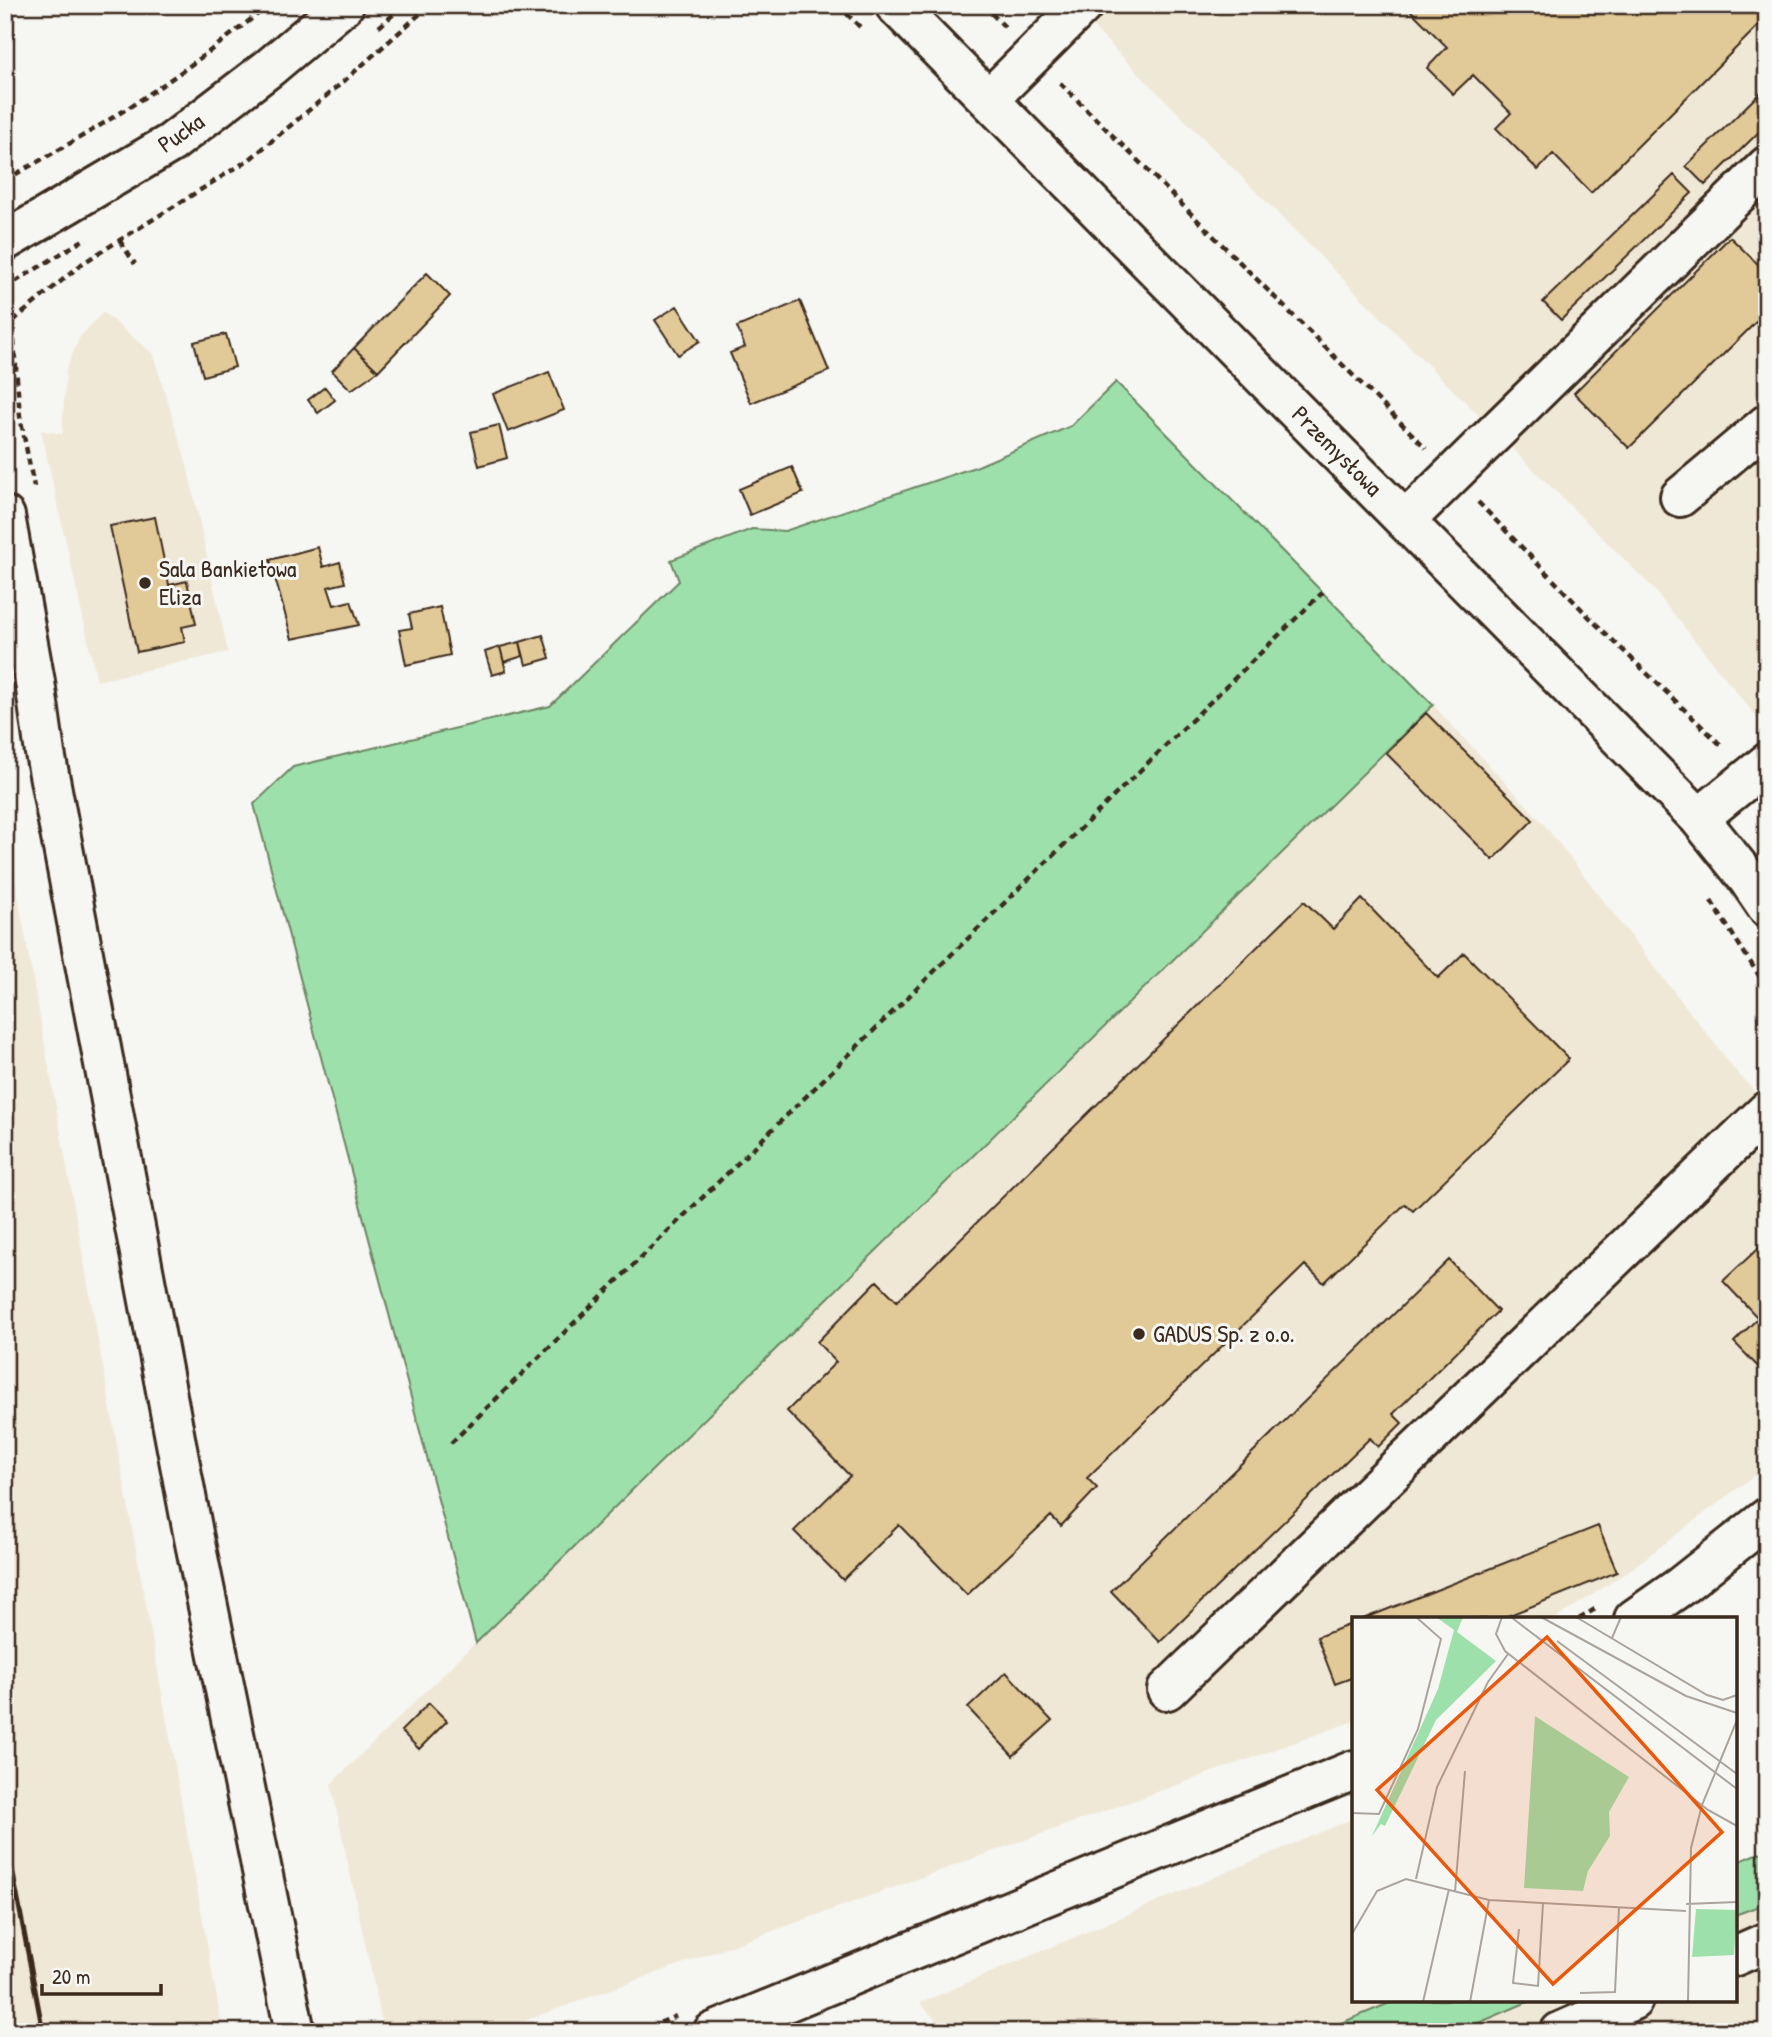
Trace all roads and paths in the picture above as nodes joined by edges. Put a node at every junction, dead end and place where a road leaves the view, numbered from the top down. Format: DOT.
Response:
graph roads {
  1 [pos="269,5"];
  2 [pos="344,5"];
  3 [pos="430,5"];
  4 [pos="895,5"];
  5 [pos="984,5"];
  6 [pos="1083,5"];
  7 [pos="1034,56"];
  8 [pos="989,99"];
  9 [pos="1767,166"];
  10 [pos="5,180"];
  11 [pos="83,240"];
  12 [pos="5,241"];
  13 [pos="120,241"];
  14 [pos="135,264"];
  15 [pos="5,288"];
  16 [pos="13,322"];
  17 [pos="1767,424"];
  18 [pos="1452,474"];
  19 [pos="1680,496"];
  20 [pos="5,516"];
  21 [pos="1405,521"];
  22 [pos="1323,592"];
  23 [pos="1759,769"];
  24 [pos="1699,818"];
  25 [pos="1767,907"];
  26 [pos="1767,1111"];
  27 [pos="451,1443"];
  28 [pos="1767,1518"];
  29 [pos="1637,1617"];
  30 [pos="1167,1690"];
  31 [pos="1352,1771"];
  32 [pos="1767,1942"];
  33 [pos="1737,1955"];
  34 [pos="1628,2002"];
  35 [pos="295,2032"];
  36 [pos="713,2032"];
  37 [pos="1560,2032"];
  1 -- 10 [label="path"];
  2 -- 12 [label="street, Pucka"];
  3 -- 13 [label="path"];
  4 -- 8 [label="street, Przemysłowa"];
  5 -- 7 [label="path"];
  6 -- 7 [label="street"];
  7 -- 8 [label="street"];
  7 -- 18 [label="path"];
  8 -- 21 [label="street, Przemysłowa"];
  9 -- 18 [label="street"];
  11 -- 15 [label="path, bridge"];
  13 -- 14 [label="path"];
  13 -- 16 [label="path"];
  17 -- 19 [label="street"];
  18 -- 21 [label="street"];
  18 -- 23 [label="path"];
  20 -- 35 [label="street"];
  21 -- 24 [label="street, Przemysłowa"];
  22 -- 27 [label="path"];
  23 -- 24 [label="street"];
  24 -- 25 [label="street, Przemysłowa"];
  26 -- 30 [label="street"];
  28 -- 29 [label="street"];
  31 -- 36 [label="street"];
  32 -- 33 [label="street"];
  34 -- 37 [label="street"];
}
